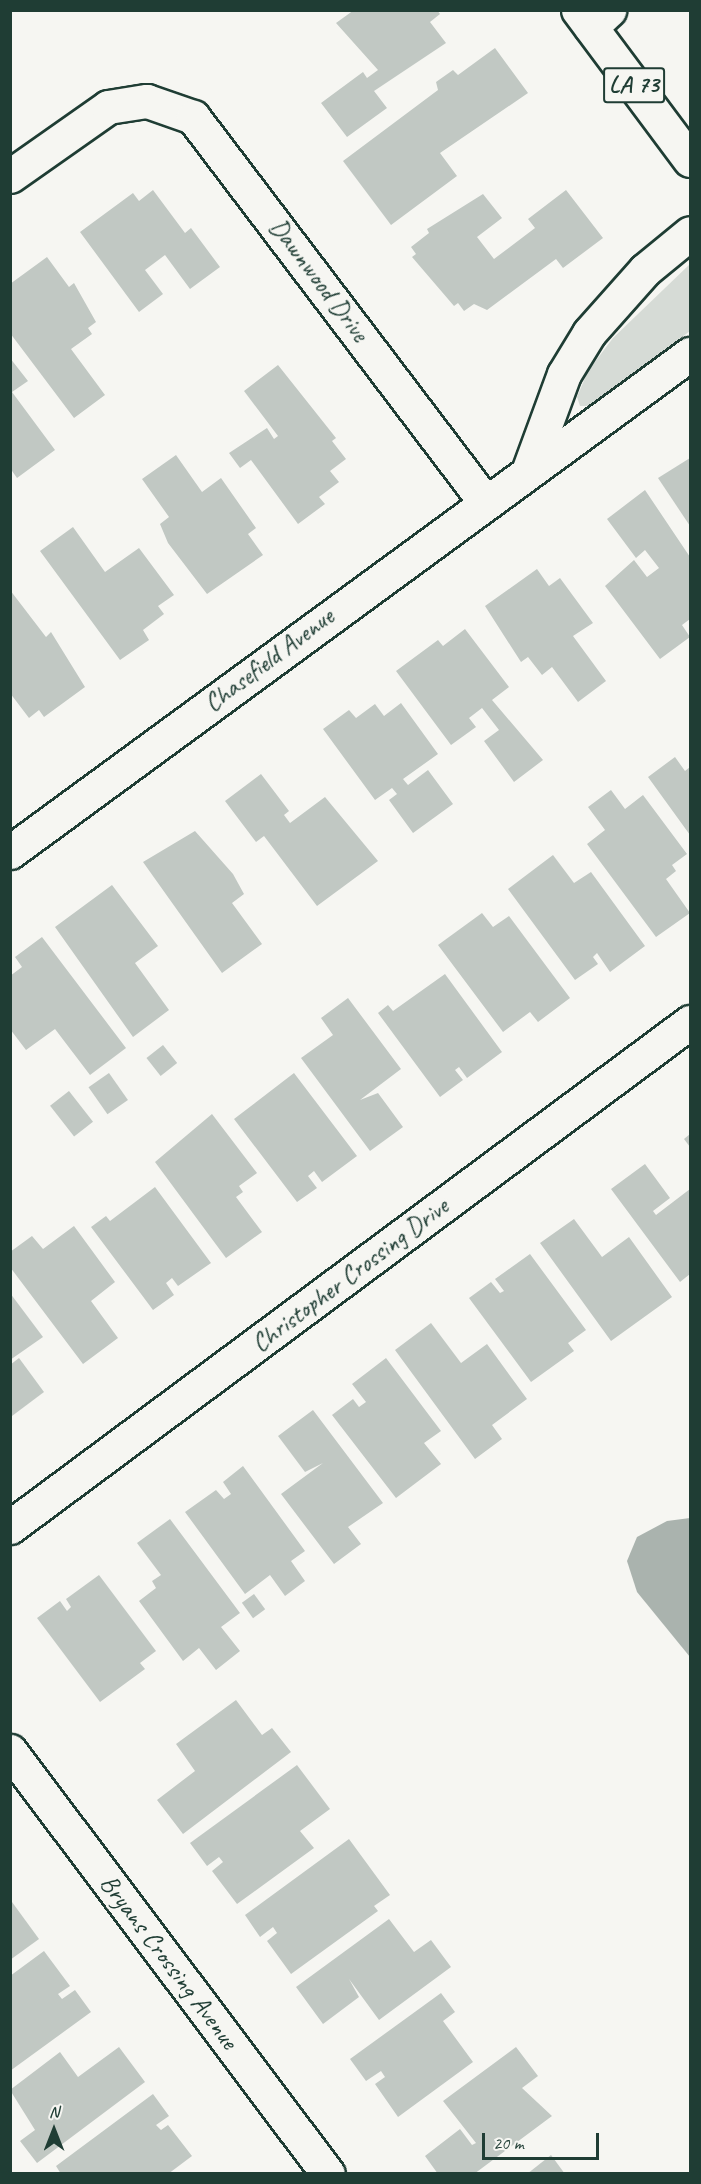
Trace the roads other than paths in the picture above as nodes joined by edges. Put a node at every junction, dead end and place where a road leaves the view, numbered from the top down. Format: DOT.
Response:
graph roads {
  1 [pos="592,16"];
  2 [pos="690,160"];
  3 [pos="10,176"];
  4 [pos="690,233"];
  5 [pos="690,354"];
  6 [pos="529,469"];
  7 [pos="484,500"];
  8 [pos="10,852"];
  9 [pos="690,1022"];
  10 [pos="10,1527"];
  11 [pos="10,1751"];
  12 [pos="328,2174"];
  1 -- 2 [label="street, LA 73"];
  3 -- 7 [label="street, Dawnwood Drive"];
  4 -- 6 [label="street"];
  5 -- 6 [label="street, Chasefield Avenue"];
  6 -- 7 [label="street, Chasefield Avenue"];
  7 -- 8 [label="street, Chasefield Avenue"];
  9 -- 10 [label="street, Christopher Crossing Drive"];
  11 -- 12 [label="street, Bryans Crossing Avenue"];
}
